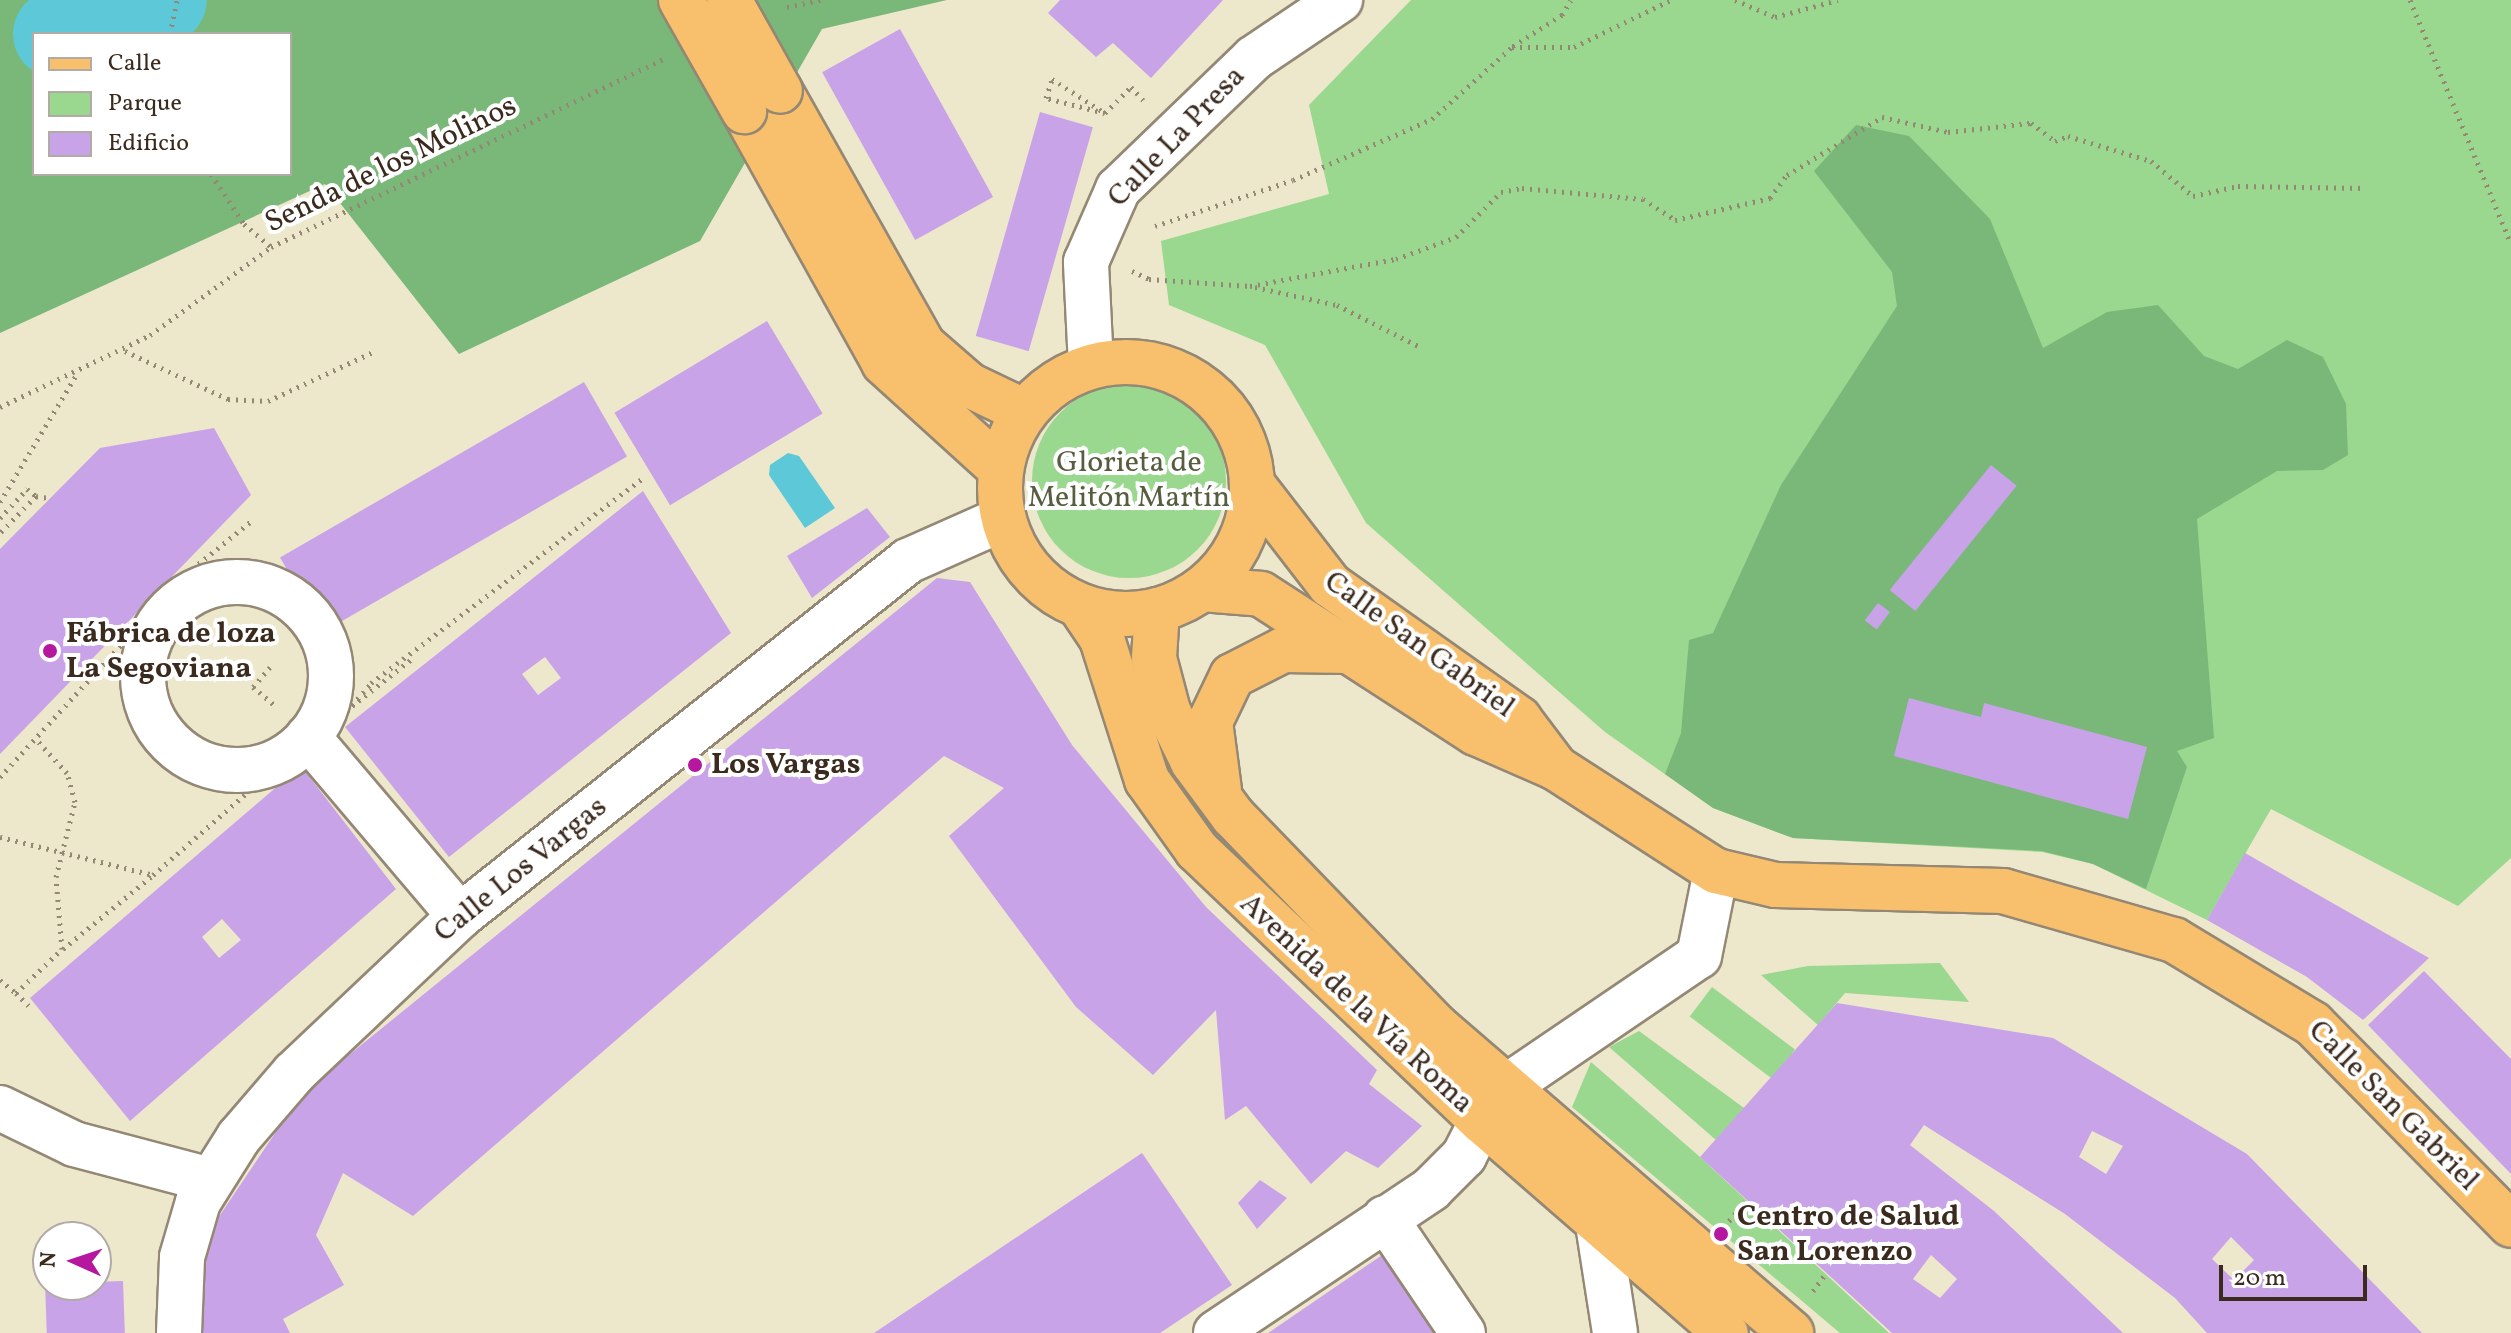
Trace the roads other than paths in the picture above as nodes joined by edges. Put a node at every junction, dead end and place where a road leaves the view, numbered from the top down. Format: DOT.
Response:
graph roads {
  1 [pos="681,0"];
  2 [pos="729,0"];
  3 [pos="1302,0"];
  4 [pos="1340,0"];
  5 [pos="1254,58"];
  6 [pos="762,101"];
  7 [pos="1091,366"];
  8 [pos="1025,412"];
  9 [pos="1001,469"];
  10 [pos="1252,484"];
  11 [pos="1003,519"];
  12 [pos="1202,589"];
  13 [pos="1080,606"];
  14 [pos="1157,610"];
  15 [pos="1350,651"];
  16 [pos="308,737"];
  17 [pos="1556,768"];
  18 [pos="1223,804"];
  19 [pos="1716,871"];
  20 [pos="460,916"];
  21 [pos="1494,1104"];
  22 [pos="0,1108"];
  23 [pos="210,1180"];
  24 [pos="1385,1218"];
  25 [pos="1598,1224"];
  26 [pos="2511,1225"];
  27 [pos="1707,1263"];
  28 [pos="1708,1327"];
  29 [pos="179,1333"];
  30 [pos="1216,1333"];
  31 [pos="1463,1333"];
  32 [pos="1615,1333"];
  33 [pos="1791,1333"];
  1 -- 6 [label="main road, bridge"];
  2 -- 6 [label="main road, bridge"];
  3 -- 5 [label="street"];
  4 -- 5 [label="street, Calle La Presa"];
  5 -- 7 [label="street, Calle La Presa"];
  6 -- 8 [label="main road"];
  6 -- 9 [label="main road"];
  7 -- 8 [label="main road"];
  7 -- 10 [label="main road"];
  8 -- 9 [label="main road"];
  9 -- 11 [label="main road"];
  10 -- 12 [label="main road"];
  10 -- 17 [label="main road, Calle San Gabriel"];
  11 -- 13 [label="main road"];
  11 -- 20 [label="street, Calle Los Vargas"];
  12 -- 14 [label="main road"];
  12 -- 15 [label="main road, Calle San Gabriel"];
  13 -- 14 [label="main road"];
  13 -- 21 [label="main road, Avenida de la Vía Roma"];
  14 -- 18 [label="main road, Avenida de la Vía Roma"];
  15 -- 17 [label="main road, Calle San Gabriel"];
  15 -- 18 [label="main road"];
  16 -- 16 [label="street"];
  16 -- 20 [label="street"];
  17 -- 19 [label="main road, Calle San Gabriel"];
  18 -- 21 [label="main road, Avenida de la Vía Roma"];
  19 -- 21 [label="street"];
  19 -- 26 [label="main road, Calle San Gabriel"];
  20 -- 23 [label="street, Calle Los Vargas"];
  21 -- 24 [label="street"];
  21 -- 25 [label="main road, Avenida de la Vía Roma"];
  21 -- 27 [label="main road, Avenida de la Vía Roma"];
  22 -- 23 [label="street"];
  23 -- 29 [label="street, Calle Los Vargas"];
  24 -- 30 [label="street"];
  24 -- 31 [label="street"];
  25 -- 28 [label="main road, Avenida de la Vía Roma"];
  25 -- 32 [label="street"];
  27 -- 28 [label="street"];
  27 -- 33 [label="main road, Avenida de la Vía Roma"];
}
